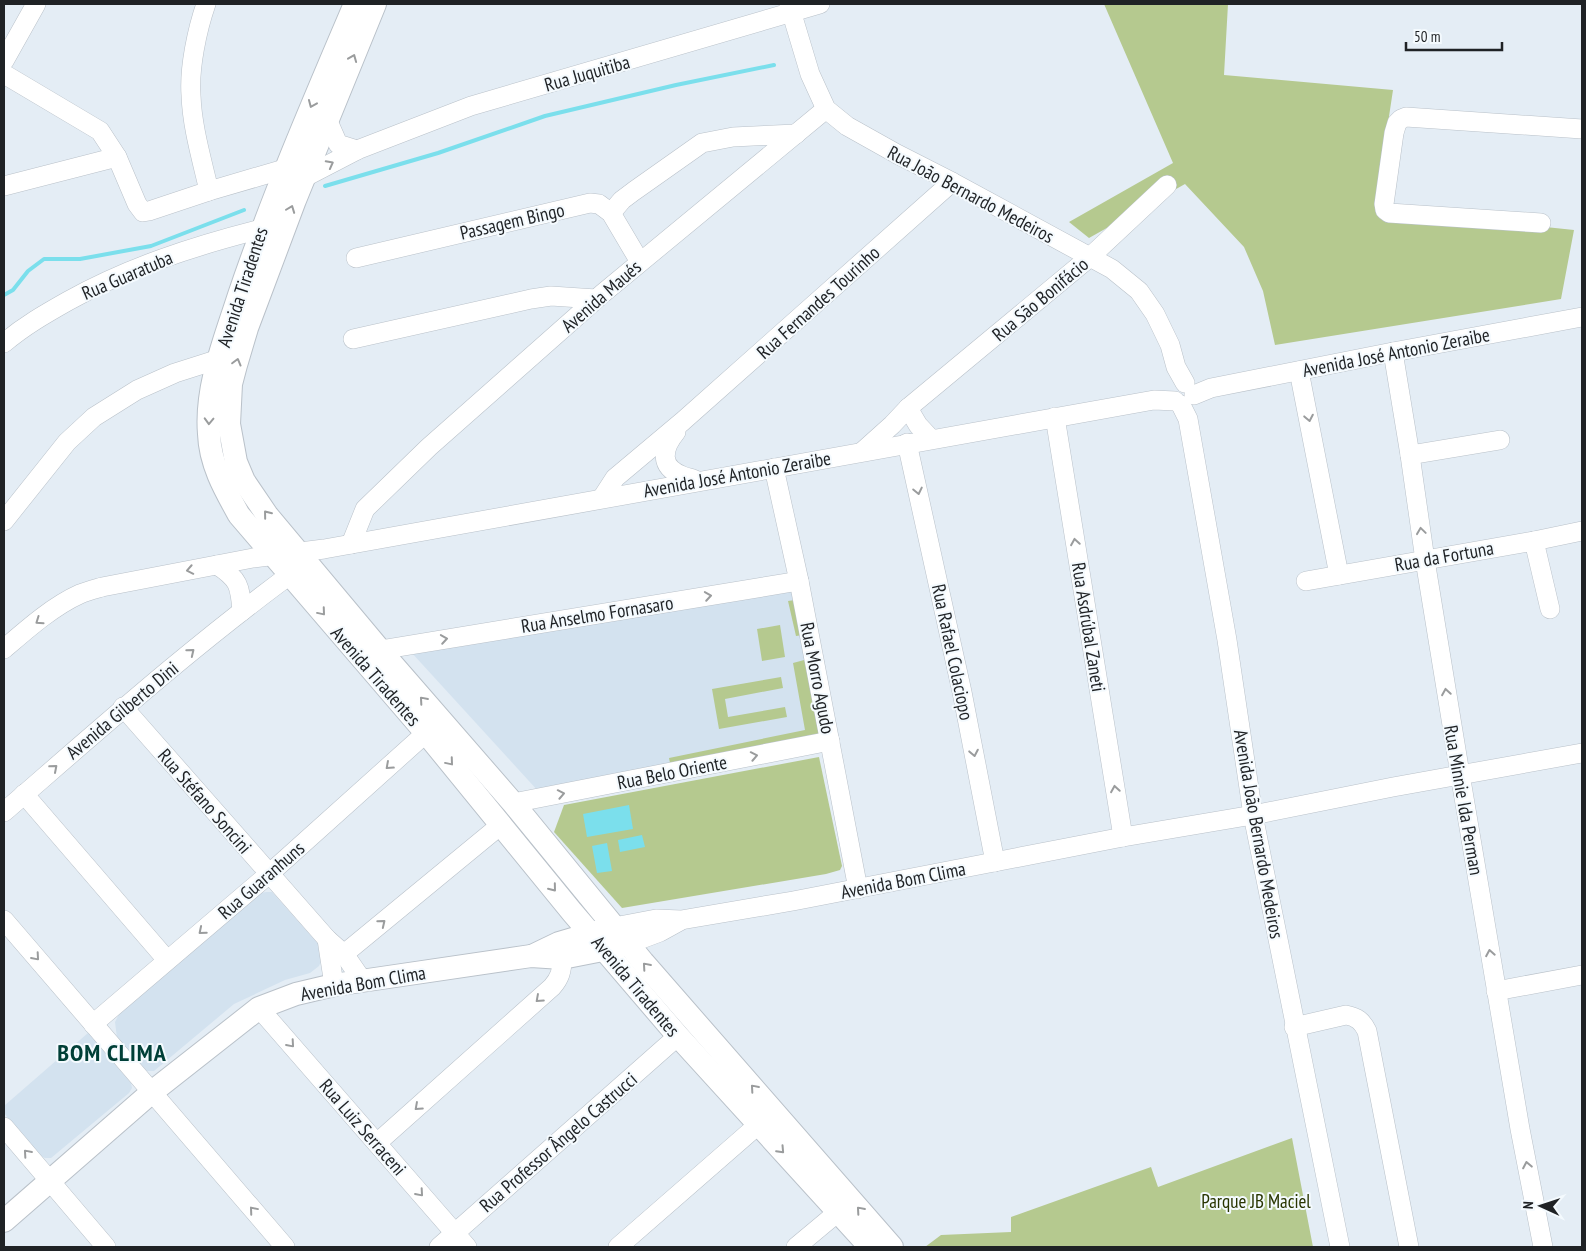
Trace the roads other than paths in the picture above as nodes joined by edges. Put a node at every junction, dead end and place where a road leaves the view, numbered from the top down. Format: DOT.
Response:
graph roads {
  1 [pos="36,4"];
  2 [pos="206,4"];
  3 [pos="355,4"];
  4 [pos="375,4"];
  5 [pos="820,4"];
  6 [pos="791,8"];
  7 [pos="4,61"];
  8 [pos="4,74"];
  9 [pos="826,108"];
  10 [pos="327,119"];
  11 [pos="1582,129"];
  12 [pos="796,134"];
  13 [pos="357,150"];
  14 [pos="117,157"];
  15 [pos="294,174"];
  16 [pos="952,182"];
  17 [pos="1167,185"];
  18 [pos="4,186"];
  19 [pos="209,191"];
  20 [pos="611,213"];
  21 [pos="1541,223"];
  22 [pos="262,229"];
  23 [pos="1090,257"];
  24 [pos="356,258"];
  25 [pos="640,262"];
  26 [pos="596,299"];
  27 [pos="1582,313"];
  28 [pos="353,339"];
  29 [pos="4,343"];
  30 [pos="1393,352"];
  31 [pos="219,359"];
  32 [pos="1299,371"];
  33 [pos="1186,393"];
  34 [pos="908,408"];
  35 [pos="1055,418"];
  36 [pos="683,421"];
  37 [pos="931,439"];
  38 [pos="1500,440"];
  39 [pos="907,443"];
  40 [pos="862,452"];
  41 [pos="1410,455"];
  42 [pos="774,468"];
  43 [pos="698,481"];
  44 [pos="382,492"];
  45 [pos="602,498"];
  46 [pos="365,509"];
  47 [pos="4,521"];
  48 [pos="1582,531"];
  49 [pos="401,534"];
  50 [pos="1534,541"];
  51 [pos="351,544"];
  52 [pos="272,555"];
  53 [pos="309,556"];
  54 [pos="1425,560"];
  55 [pos="217,565"];
  56 [pos="1339,575"];
  57 [pos="799,581"];
  58 [pos="1306,581"];
  59 [pos="1550,609"];
  60 [pos="242,611"];
  61 [pos="4,649"];
  62 [pos="388,652"];
  63 [pos="123,708"];
  64 [pos="426,733"];
  65 [pos="830,741"];
  66 [pos="1582,753"];
  67 [pos="1460,774"];
  68 [pos="24,794"];
  69 [pos="513,803"];
  70 [pos="4,812"];
  71 [pos="1253,815"];
  72 [pos="502,824"];
  73 [pos="1123,837"];
  74 [pos="995,862"];
  75 [pos="269,874"];
  76 [pos="858,889"];
  77 [pos="4,920"];
  78 [pos="681,920"];
  79 [pos="614,927"];
  80 [pos="590,933"];
  81 [pos="327,939"];
  82 [pos="628,944"];
  83 [pos="606,951"];
  84 [pos="344,954"];
  85 [pos="531,956"];
  86 [pos="562,958"];
  87 [pos="167,960"];
  88 [pos="1582,975"];
  89 [pos="362,980"];
  90 [pos="334,985"];
  91 [pos="1496,991"];
  92 [pos="259,1008"];
  93 [pos="93,1024"];
  94 [pos="1294,1027"];
  95 [pos="678,1036"];
  96 [pos="152,1092"];
  97 [pos="758,1124"];
  98 [pos="4,1127"];
  99 [pos="377,1143"];
  100 [pos="50,1180"];
  101 [pos="838,1212"];
  102 [pos="4,1221"];
  103 [pos="461,1240"];
  104 [pos="106,1247"];
  105 [pos="284,1247"];
  106 [pos="439,1247"];
  107 [pos="618,1247"];
  108 [pos="796,1247"];
  109 [pos="870,1247"];
  110 [pos="892,1247"];
  111 [pos="1340,1247"];
  112 [pos="1409,1247"];
  113 [pos="1543,1247"];
  1 -- 7 [label="street"];
  2 -- 19 [label="street"];
  3 -- 15 [label="main road, Avenida Tiradentes, one-way"];
  10 -- 4 [label="main road, Avenida Tiradentes, one-way"];
  5 -- 6 [label="street, Rua Juquitiba"];
  6 -- 9 [label="street, Rua João Bernardo Medeiros"];
  6 -- 13 [label="street, Rua Juquitiba"];
  8 -- 14 [label="street"];
  9 -- 12 [label="street, Avenida Maués"];
  9 -- 16 [label="street, Rua João Bernardo Medeiros"];
  10 -- 13 [label="street"];
  10 -- 15 [label="main road, Avenida Tiradentes"];
  11 -- 21 [label="street"];
  12 -- 20 [label="street"];
  12 -- 25 [label="street, Avenida Maués"];
  15 -- 13 [label="street, Rua Juquitiba, one-way"];
  14 -- 18 [label="street"];
  14 -- 19 [label="street, Rua Juquitiba"];
  15 -- 19 [label="street, Rua Juquitiba"];
  15 -- 22 [label="main road, Avenida Tiradentes"];
  53 -- 15 [label="main road, Avenida Tiradentes, one-way"];
  16 -- 23 [label="street, Rua João Bernardo Medeiros"];
  16 -- 36 [label="street, Rua Fernandes Tourinho"];
  17 -- 23 [label="street, Rua São Bonifácio"];
  20 -- 24 [label="street, Passagem Bingo"];
  20 -- 25 [label="street"];
  22 -- 29 [label="street, Rua Guaratuba"];
  22 -- 31 [label="main road, Avenida Tiradentes"];
  23 -- 33 [label="street, Rua João Bernardo Medeiros"];
  23 -- 34 [label="street, Rua São Bonifácio"];
  25 -- 26 [label="street, Avenida Maués"];
  26 -- 28 [label="street"];
  26 -- 44 [label="street, Avenida Maués"];
  27 -- 30 [label="street, Avenida José Antonio Zeraibe"];
  30 -- 32 [label="street, Avenida José Antonio Zeraibe"];
  30 -- 41 [label="street, Rua Minnie Ida Perman"];
  31 -- 47 [label="street"];
  31 -- 52 [label="main road, Avenida Tiradentes, one-way"];
  32 -- 33 [label="street, Avenida José Antonio Zeraibe"];
  32 -- 56 [label="street, one-way"];
  33 -- 35 [label="street, Avenida José Antonio Zeraibe"];
  33 -- 71 [label="street, Avenida João Bernardo Medeiros"];
  34 -- 37 [label="street"];
  34 -- 40 [label="street, Rua São Bonifácio"];
  35 -- 37 [label="street, Avenida José Antonio Zeraibe"];
  73 -- 35 [label="street, Rua Asdrúbal Zaneti, one-way"];
  36 -- 43 [label="street, Rua Fernandes Tourinho"];
  36 -- 45 [label="street, Rua Fernandes Tourinho"];
  37 -- 39 [label="street, Avenida José Antonio Zeraibe"];
  38 -- 41 [label="street"];
  39 -- 40 [label="street, Avenida José Antonio Zeraibe"];
  39 -- 74 [label="street, Rua Rafael Colaciopo, one-way"];
  40 -- 42 [label="street, Avenida José Antonio Zeraibe"];
  54 -- 41 [label="street, Rua Minnie Ida Perman, one-way"];
  42 -- 43 [label="street, Avenida José Antonio Zeraibe"];
  42 -- 57 [label="street, Rua Morro Agudo"];
  43 -- 45 [label="street, Avenida José Antonio Zeraibe"];
  44 -- 46 [label="street, Avenida Maués"];
  44 -- 49 [label="street, Avenida Maués"];
  45 -- 49 [label="street, Avenida José Antonio Zeraibe"];
  46 -- 51 [label="street, Avenida Maués"];
  46 -- 53 [label="street, Avenida Maués"];
  48 -- 50 [label="street, Rua da Fortuna"];
  49 -- 51 [label="street, Avenida José Antonio Zeraibe"];
  50 -- 54 [label="street, Rua da Fortuna"];
  50 -- 59 [label="street"];
  51 -- 53 [label="street, Avenida José Antonio Zeraibe"];
  52 -- 53 [label="main road, Avenida Tiradentes"];
  52 -- 55 [label="street"];
  53 -- 60 [label="street, Avenida Gilberto Dini"];
  53 -- 62 [label="main road, Avenida Tiradentes"];
  53 -- 64 [label="main road, Avenida Tiradentes, one-way"];
  54 -- 56 [label="street, Rua da Fortuna"];
  67 -- 54 [label="street, Rua Minnie Ida Perman, one-way"];
  55 -- 60 [label="street"];
  55 -- 61 [label="street, one-way"];
  56 -- 58 [label="street, Rua da Fortuna"];
  62 -- 57 [label="street, Rua Anselmo Fornasaro, one-way"];
  57 -- 65 [label="street, Rua Morro Agudo"];
  63 -- 60 [label="street, Avenida Gilberto Dini, one-way"];
  69 -- 62 [label="main road, Avenida Tiradentes, one-way"];
  68 -- 63 [label="street, Avenida Gilberto Dini, one-way"];
  63 -- 75 [label="street, Rua Stéfano Soncini"];
  64 -- 72 [label="main road, Avenida Tiradentes, one-way"];
  64 -- 75 [label="street, Rua Guaranhuns, one-way"];
  69 -- 65 [label="street, Rua Belo Oriente, one-way"];
  65 -- 76 [label="street, Rua Morro Agudo"];
  66 -- 67 [label="street, Avenida Bom Clima"];
  67 -- 71 [label="street, Avenida Bom Clima"];
  91 -- 67 [label="street, Rua Minnie Ida Perman, one-way"];
  68 -- 70 [label="street, Avenida Gilberto Dini"];
  68 -- 87 [label="street"];
  69 -- 79 [label="main road, Avenida Tiradentes"];
  71 -- 73 [label="street, Avenida Bom Clima"];
  71 -- 94 [label="street, Avenida João Bernardo Medeiros"];
  72 -- 80 [label="main road, Avenida Tiradentes, one-way"];
  84 -- 72 [label="street, one-way"];
  73 -- 74 [label="street, Avenida Bom Clima"];
  74 -- 76 [label="street, Avenida Bom Clima"];
  75 -- 81 [label="street, Rua Stéfano Soncini"];
  75 -- 87 [label="street, Rua Guaranhuns, one-way"];
  76 -- 78 [label="street, Avenida Bom Clima"];
  77 -- 93 [label="street, one-way"];
  78 -- 79 [label="street, Avenida Bom Clima"];
  78 -- 82 [label="street, Avenida Bom Clima"];
  79 -- 80 [label="main road, Avenida Bom Clima"];
  79 -- 82 [label="main road, Avenida Tiradentes"];
  80 -- 83 [label="main road, Avenida Tiradentes"];
  80 -- 85 [label="main road, Avenida Bom Clima"];
  81 -- 84 [label="street, Rua Stéfano Soncini"];
  81 -- 90 [label="street"];
  82 -- 83 [label="main road, Avenida Bom Clima"];
  110 -- 82 [label="main road, Avenida Tiradentes, one-way"];
  83 -- 86 [label="main road, Avenida Bom Clima"];
  83 -- 95 [label="main road, Avenida Tiradentes"];
  84 -- 89 [label="street, Rua Stéfano Soncini"];
  85 -- 86 [label="main road, Avenida Bom Clima"];
  85 -- 89 [label="main road, Avenida Bom Clima"];
  86 -- 99 [label="street, one-way"];
  87 -- 93 [label="street, Rua Guaranhuns"];
  88 -- 91 [label="street"];
  89 -- 90 [label="main road, Avenida Bom Clima"];
  90 -- 92 [label="main road, Avenida Bom Clima"];
  113 -- 91 [label="street, Rua Minnie Ida Perman, one-way"];
  92 -- 96 [label="main road, Avenida Bom Clima"];
  92 -- 99 [label="street, Rua Luiz Serraceni, one-way"];
  93 -- 96 [label="street"];
  94 -- 111 [label="street, Avenida João Bernardo Medeiros"];
  94 -- 112 [label="street"];
  95 -- 97 [label="main road, Avenida Tiradentes"];
  95 -- 103 [label="street, Rua Professor Ângelo Castrucci"];
  96 -- 100 [label="main road, Avenida Bom Clima"];
  105 -- 96 [label="street, one-way"];
  97 -- 101 [label="main road, Avenida Tiradentes, one-way"];
  97 -- 107 [label="street"];
  100 -- 98 [label="street, one-way"];
  99 -- 103 [label="street, Rua Luiz Serraceni, one-way"];
  100 -- 102 [label="main road, Avenida Bom Clima"];
  100 -- 104 [label="street"];
  101 -- 108 [label="street"];
  101 -- 109 [label="main road, Avenida Tiradentes"];
  103 -- 106 [label="street, Rua Professor Ângelo Castrucci"];
}
